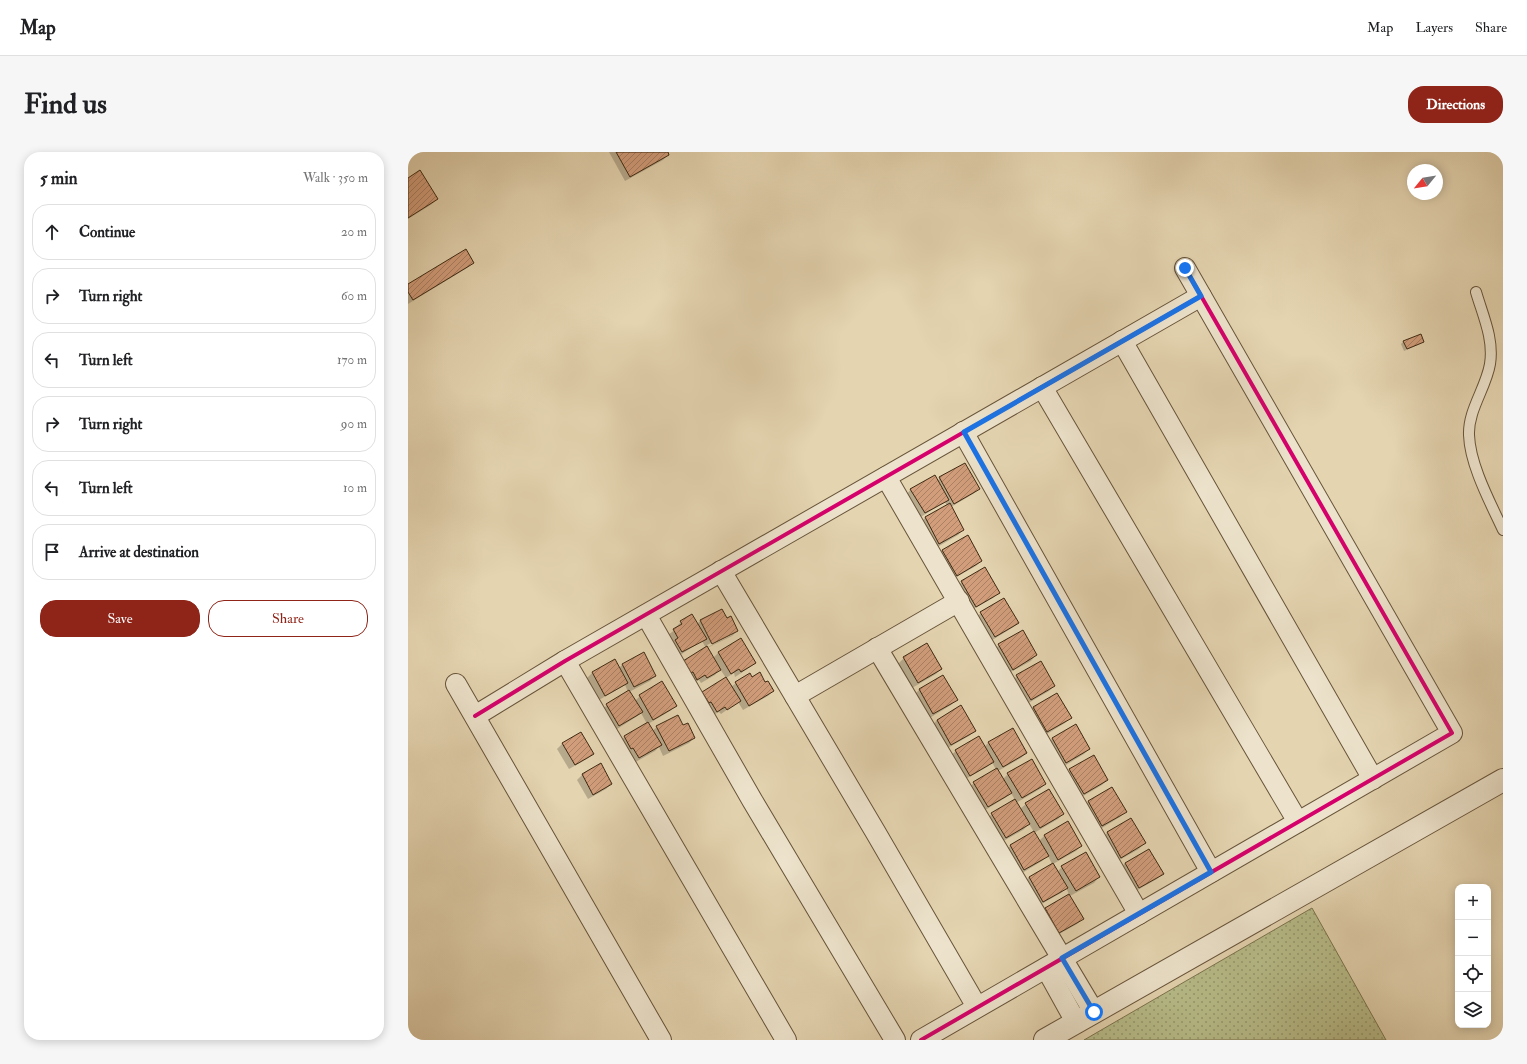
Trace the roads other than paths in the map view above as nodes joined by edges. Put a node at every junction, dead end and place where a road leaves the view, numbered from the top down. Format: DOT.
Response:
graph roads {
  1 [pos="1185,268"];
  2 [pos="1476,292"];
  3 [pos="1201,296"];
  4 [pos="1122,340"];
  5 [pos="1042,387"];
  6 [pos="964,432"];
  7 [pos="886,477"];
  8 [pos="1503,530"];
  9 [pos="721,571"];
  10 [pos="959,601"];
  11 [pos="646,615"];
  12 [pos="877,648"];
  13 [pos="565,661"];
  14 [pos="456,684"];
  15 [pos="795,696"];
  16 [pos="475,716"];
  17 [pos="1373,779"];
  18 [pos="1503,780"];
  19 [pos="1298,822"];
  20 [pos="1211,872"];
  21 [pos="1139,914"];
  22 [pos="1054,963"];
  23 [pos="977,1007"];
  24 [pos="1085,1017"];
  25 [pos="660,1040"];
  26 [pos="786,1040"];
  27 [pos="895,1040"];
  28 [pos="920,1040"];
  29 [pos="1045,1040"];
  1 -- 3 [label="street"];
  2 -- 8 [label="lane"];
  3 -- 4 [label="street"];
  3 -- 17 [label="street"];
  4 -- 5 [label="street"];
  4 -- 17 [label="street"];
  5 -- 6 [label="street"];
  5 -- 19 [label="street"];
  6 -- 7 [label="street"];
  6 -- 20 [label="street"];
  7 -- 9 [label="street"];
  7 -- 10 [label="street"];
  9 -- 11 [label="street"];
  9 -- 15 [label="street"];
  10 -- 12 [label="street"];
  10 -- 21 [label="street"];
  11 -- 13 [label="street"];
  11 -- 27 [label="street"];
  12 -- 15 [label="street"];
  12 -- 22 [label="street"];
  13 -- 16 [label="street"];
  13 -- 26 [label="street"];
  14 -- 16 [label="street"];
  15 -- 23 [label="street"];
  16 -- 25 [label="street"];
  17 -- 19 [label="street"];
  18 -- 24 [label="street"];
  19 -- 20 [label="street"];
  20 -- 21 [label="street"];
  21 -- 22 [label="street"];
  22 -- 23 [label="street"];
  22 -- 24 [label="street"];
  23 -- 28 [label="street"];
  24 -- 29 [label="street"];
}
